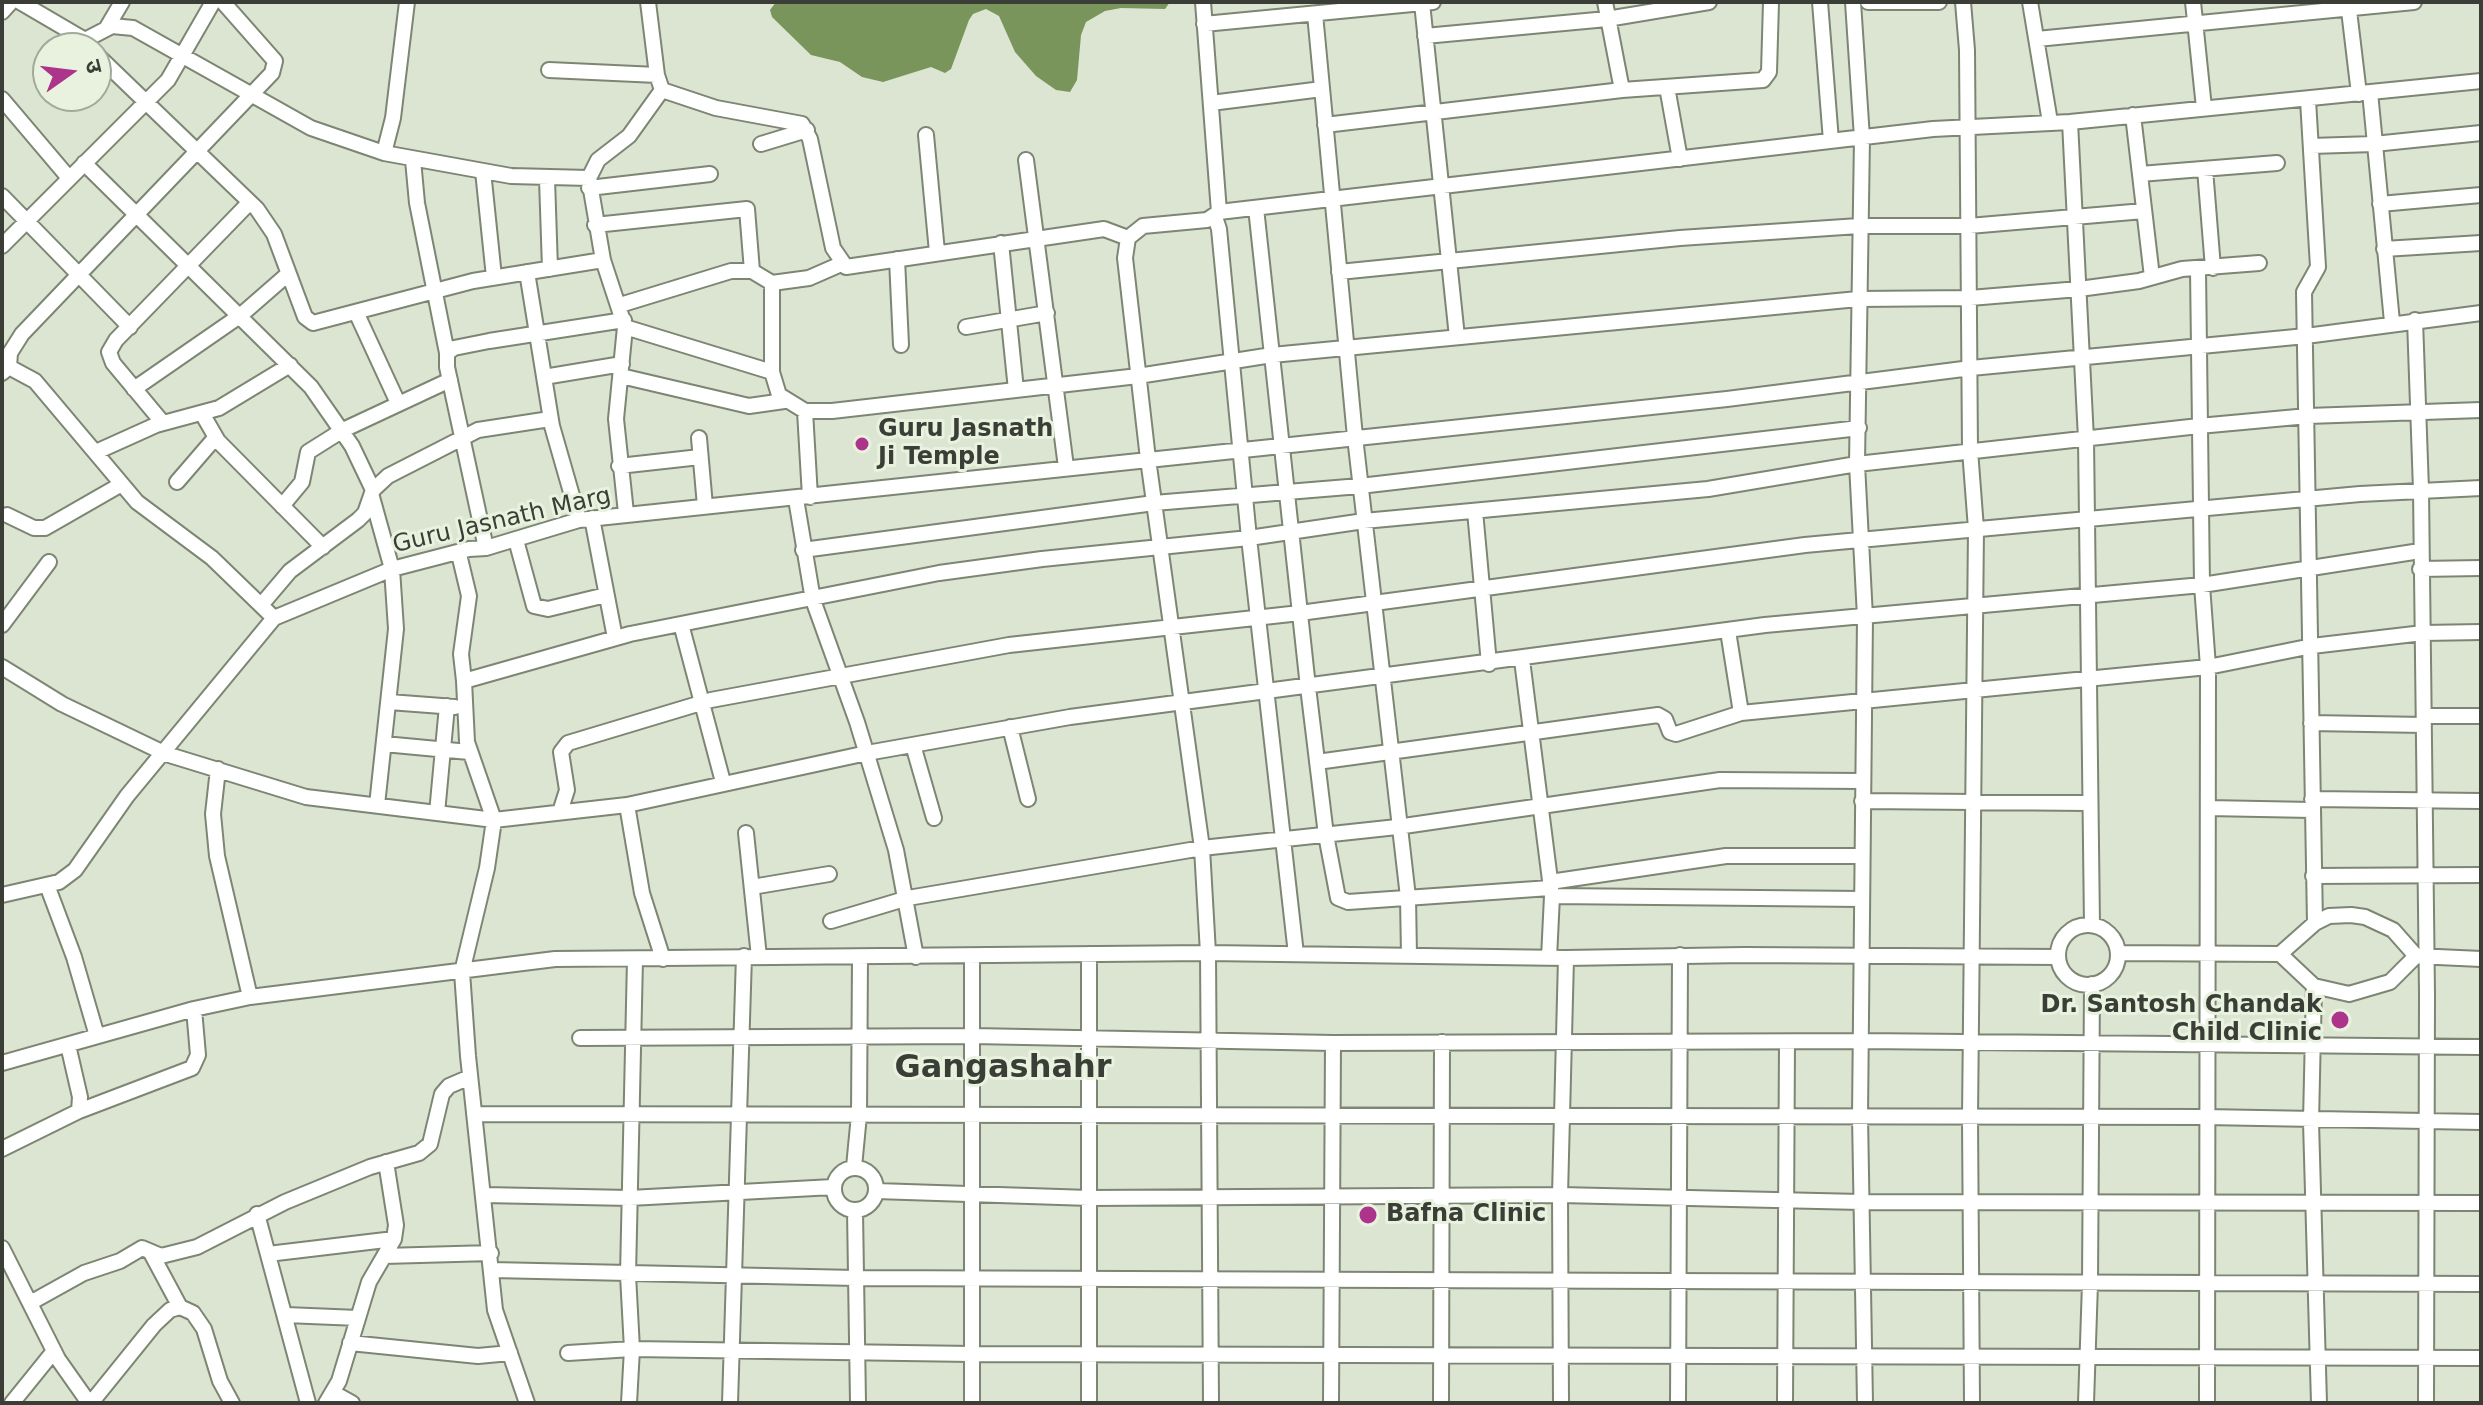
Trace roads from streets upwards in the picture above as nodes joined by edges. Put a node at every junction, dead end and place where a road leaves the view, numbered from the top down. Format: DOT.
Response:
graph roads {
  1 [pos="11,2"];
  2 [pos="20,2"];
  3 [pos="122,2"];
  4 [pos="213,2"];
  5 [pos="223,2"];
  6 [pos="407,2"];
  7 [pos="648,2"];
  8 [pos="1203,2"];
  9 [pos="1433,2"];
  10 [pos="1605,2"];
  11 [pos="1709,2"];
  12 [pos="1771,2"];
  13 [pos="1820,2"];
  14 [pos="1853,2"];
  15 [pos="1868,2"];
  16 [pos="1939,2"];
  17 [pos="1963,2"];
  18 [pos="2030,2"];
  19 [pos="2193,2"];
  20 [pos="2414,2"];
  21 [pos="1422,3"];
  22 [pos="2348,5"];
  23 [pos="2,12"];
  24 [pos="1315,14"];
  25 [pos="1607,19"];
  26 [pos="2195,21"];
  27 [pos="1204,24"];
  28 [pos="106,30"];
  29 [pos="67,32"];
  30 [pos="103,32"];
  31 [pos="1425,36"];
  32 [pos="2037,39"];
  33 [pos="181,56"];
  34 [pos="112,69"];
  35 [pos="549,70"];
  36 [pos="657,75"];
  37 [pos="2481,81"];
  38 [pos="1667,87"];
  39 [pos="1322,89"];
  40 [pos="662,90"];
  41 [pos="1622,90"];
  42 [pos="252,92"];
  43 [pos="2364,93"];
  44 [pos="2,99"];
  45 [pos="145,100"];
  46 [pos="2308,100"];
  47 [pos="1211,103"];
  48 [pos="2204,108"];
  49 [pos="1431,111"];
  50 [pos="2133,115"];
  51 [pos="2050,122"];
  52 [pos="2070,122"];
  53 [pos="1325,125"];
  54 [pos="1967,128"];
  55 [pos="807,130"];
  56 [pos="2481,133"];
  57 [pos="926,135"];
  58 [pos="1862,138"];
  59 [pos="1831,141"];
  60 [pos="761,144"];
  61 [pos="2374,144"];
  62 [pos="2311,146"];
  63 [pos="196,151"];
  64 [pos="384,153"];
  65 [pos="1680,159"];
  66 [pos="413,160"];
  67 [pos="1026,160"];
  68 [pos="84,163"];
  69 [pos="2277,163"];
  70 [pos="2205,169"];
  71 [pos="483,171"];
  72 [pos="710,174"];
  73 [pos="2140,174"];
  74 [pos="69,178"];
  75 [pos="547,179"];
  76 [pos="589,183"];
  77 [pos="1438,184"];
  78 [pos="2481,195"];
  79 [pos="2,196"];
  80 [pos="1331,199"];
  81 [pos="249,203"];
  82 [pos="2380,204"];
  83 [pos="1256,208"];
  84 [pos="2144,211"];
  85 [pos="138,213"];
  86 [pos="1217,214"];
  87 [pos="2074,215"];
  88 [pos="26,223"];
  89 [pos="595,225"];
  90 [pos="1859,226"];
  91 [pos="1969,226"];
  92 [pos="1128,238"];
  93 [pos="1038,239"];
  94 [pos="1001,243"];
  95 [pos="2481,243"];
  96 [pos="2,246"];
  97 [pos="2384,249"];
  98 [pos="937,252"];
  99 [pos="897,259"];
  100 [pos="603,260"];
  101 [pos="1450,262"];
  102 [pos="2259,263"];
  103 [pos="841,264"];
  104 [pos="190,266"];
  105 [pos="550,269"];
  106 [pos="2205,269"];
  107 [pos="752,271"];
  108 [pos="527,272"];
  109 [pos="1339,272"];
  110 [pos="288,274"];
  111 [pos="79,275"];
  112 [pos="494,277"];
  113 [pos="2152,277"];
  114 [pos="772,283"];
  115 [pos="2079,289"];
  116 [pos="433,291"];
  117 [pos="1970,298"];
  118 [pos="1858,299"];
  119 [pos="356,312"];
  120 [pos="1047,313"];
  121 [pos="2481,313"];
  122 [pos="241,315"];
  123 [pos="623,317"];
  124 [pos="1011,319"];
  125 [pos="2415,320"];
  126 [pos="2392,322"];
  127 [pos="130,327"];
  128 [pos="966,327"];
  129 [pos="537,334"];
  130 [pos="2306,336"];
  131 [pos="1457,337"];
  132 [pos="901,345"];
  133 [pos="2198,345"];
  134 [pos="1346,350"];
  135 [pos="447,353"];
  136 [pos="1272,355"];
  137 [pos="2083,357"];
  138 [pos="6,360"];
  139 [pos="1231,363"];
  140 [pos="290,365"];
  141 [pos="1971,368"];
  142 [pos="621,370"];
  143 [pos="772,372"];
  144 [pos="1138,376"];
  145 [pos="544,377"];
  146 [pos="450,380"];
  147 [pos="1858,381"];
  148 [pos="1056,385"];
  149 [pos="134,389"];
  150 [pos="1016,390"];
  151 [pos="784,401"];
  152 [pos="398,403"];
  153 [pos="2418,410"];
  154 [pos="2481,410"];
  155 [pos="805,411"];
  156 [pos="203,415"];
  157 [pos="2308,416"];
  158 [pos="550,419"];
  159 [pos="163,423"];
  160 [pos="2199,426"];
  161 [pos="1859,428"];
  162 [pos="343,430"];
  163 [pos="463,437"];
  164 [pos="1355,437"];
  165 [pos="215,438"];
  166 [pos="699,438"];
  167 [pos="2086,439"];
  168 [pos="1282,446"];
  169 [pos="1240,448"];
  170 [pos="1970,450"];
  171 [pos="96,452"];
  172 [pos="700,457"];
  173 [pos="1148,459"];
  174 [pos="1857,464"];
  175 [pos="619,466"];
  176 [pos="1066,467"];
  177 [pos="177,482"];
  178 [pos="120,485"];
  179 [pos="1360,486"];
  180 [pos="2481,488"];
  181 [pos="2421,490"];
  182 [pos="372,493"];
  183 [pos="1287,493"];
  184 [pos="1245,495"];
  185 [pos="803,498"];
  186 [pos="2310,499"];
  187 [pos="1154,503"];
  188 [pos="282,506"];
  189 [pos="705,506"];
  190 [pos="2202,509"];
  191 [pos="1475,511"];
  192 [pos="626,513"];
  193 [pos="7,515"];
  194 [pos="586,519"];
  195 [pos="2086,519"];
  196 [pos="1364,521"];
  197 [pos="1976,529"];
  198 [pos="1292,533"];
  199 [pos="1249,538"];
  200 [pos="516,540"];
  201 [pos="1862,543"];
  202 [pos="1160,546"];
  203 [pos="323,547"];
  204 [pos="486,548"];
  205 [pos="803,550"];
  206 [pos="2420,551"];
  207 [pos="459,554"];
  208 [pos="49,562"];
  209 [pos="2311,567"];
  210 [pos="2481,568"];
  211 [pos="392,569"];
  212 [pos="2420,569"];
  213 [pos="2202,585"];
  214 [pos="1482,588"];
  215 [pos="2085,593"];
  216 [pos="606,595"];
  217 [pos="813,600"];
  218 [pos="1375,601"];
  219 [pos="262,604"];
  220 [pos="1974,606"];
  221 [pos="1300,613"];
  222 [pos="1258,617"];
  223 [pos="1865,617"];
  224 [pos="274,618"];
  225 [pos="681,624"];
  226 [pos="2,625"];
  227 [pos="1172,628"];
  228 [pos="1728,631"];
  229 [pos="2481,632"];
  230 [pos="2423,633"];
  231 [pos="615,638"];
  232 [pos="2312,646"];
  233 [pos="1522,660"];
  234 [pos="1489,664"];
  235 [pos="2,667"];
  236 [pos="2208,667"];
  237 [pos="841,675"];
  238 [pos="1384,678"];
  239 [pos="2086,678"];
  240 [pos="464,681"];
  241 [pos="1308,687"];
  242 [pos="1975,690"];
  243 [pos="1266,692"];
  244 [pos="1864,699"];
  245 [pos="389,702"];
  246 [pos="702,703"];
  247 [pos="1183,703"];
  248 [pos="447,706"];
  249 [pos="464,708"];
  250 [pos="1741,713"];
  251 [pos="2481,716"];
  252 [pos="2424,721"];
  253 [pos="2311,723"];
  254 [pos="1010,727"];
  255 [pos="1531,733"];
  256 [pos="384,744"];
  257 [pos="913,745"];
  258 [pos="443,748"];
  259 [pos="469,752"];
  260 [pos="1391,752"];
  261 [pos="867,753"];
  262 [pos="166,754"];
  263 [pos="1317,762"];
  264 [pos="218,769"];
  265 [pos="1862,781"];
  266 [pos="723,782"];
  267 [pos="1028,799"];
  268 [pos="2423,800"];
  269 [pos="1862,801"];
  270 [pos="2481,801"];
  271 [pos="1974,803"];
  272 [pos="2089,803"];
  273 [pos="377,805"];
  274 [pos="627,805"];
  275 [pos="2312,805"];
  276 [pos="1540,806"];
  277 [pos="2208,808"];
  278 [pos="560,812"];
  279 [pos="437,813"];
  280 [pos="934,818"];
  281 [pos="494,820"];
  282 [pos="1397,827"];
  283 [pos="746,833"];
  284 [pos="1326,835"];
  285 [pos="1285,839"];
  286 [pos="1202,848"];
  287 [pos="1862,856"];
  288 [pos="829,874"];
  289 [pos="2424,875"];
  290 [pos="2481,875"];
  291 [pos="2313,876"];
  292 [pos="47,885"];
  293 [pos="752,887"];
  294 [pos="1551,889"];
  295 [pos="2,895"];
  296 [pos="1408,897"];
  297 [pos="908,898"];
  298 [pos="1862,899"];
  299 [pos="831,921"];
  300 [pos="2315,923"];
  301 [pos="2092,925"];
  302 [pos="1208,953"];
  303 [pos="2118,953"];
  304 [pos="1089,954"];
  305 [pos="1296,954"];
  306 [pos="2207,954"];
  307 [pos="2280,954"];
  308 [pos="1680,955"];
  309 [pos="751,956"];
  310 [pos="1409,956"];
  311 [pos="2421,956"];
  312 [pos="860,957"];
  313 [pos="916,957"];
  314 [pos="972,957"];
  315 [pos="1862,957"];
  316 [pos="1973,957"];
  317 [pos="2058,957"];
  318 [pos="1549,958"];
  319 [pos="1566,958"];
  320 [pos="635,959"];
  321 [pos="663,959"];
  322 [pos="2481,959"];
  323 [pos="462,972"];
  324 [pos="2092,984"];
  325 [pos="2314,986"];
  326 [pos="250,997"];
  327 [pos="194,1009"];
  328 [pos="635,1035"];
  329 [pos="97,1036"];
  330 [pos="973,1036"];
  331 [pos="580,1038"];
  332 [pos="742,1039"];
  333 [pos="860,1039"];
  334 [pos="1091,1040"];
  335 [pos="1209,1041"];
  336 [pos="1862,1041"];
  337 [pos="1442,1042"];
  338 [pos="1678,1042"];
  339 [pos="1787,1042"];
  340 [pos="1333,1043"];
  341 [pos="1564,1043"];
  342 [pos="1971,1044"];
  343 [pos="2092,1044"];
  344 [pos="68,1045"];
  345 [pos="2206,1045"];
  346 [pos="2313,1047"];
  347 [pos="2481,1047"];
  348 [pos="2427,1048"];
  349 [pos="2,1063"];
  350 [pos="470,1077"];
  351 [pos="79,1111"];
  352 [pos="633,1112"];
  353 [pos="474,1114"];
  354 [pos="741,1114"];
  355 [pos="859,1115"];
  356 [pos="974,1115"];
  357 [pos="1563,1115"];
  358 [pos="1442,1116"];
  359 [pos="1860,1116"];
  360 [pos="1090,1117"];
  361 [pos="1210,1117"];
  362 [pos="1333,1117"];
  363 [pos="1679,1117"];
  364 [pos="1787,1117"];
  365 [pos="2205,1117"];
  366 [pos="1970,1118"];
  367 [pos="2091,1119"];
  368 [pos="2311,1122"];
  369 [pos="2425,1122"];
  370 [pos="2481,1122"];
  371 [pos="2,1149"];
  372 [pos="386,1162"];
  373 [pos="854,1167"];
  374 [pos="833,1187"];
  375 [pos="876,1191"];
  376 [pos="738,1193"];
  377 [pos="484,1195"];
  378 [pos="973,1195"];
  379 [pos="1211,1195"];
  380 [pos="1560,1195"];
  381 [pos="1440,1196"];
  382 [pos="1333,1197"];
  383 [pos="1679,1197"];
  384 [pos="630,1198"];
  385 [pos="1090,1198"];
  386 [pos="1787,1198"];
  387 [pos="1970,1200"];
  388 [pos="2207,1201"];
  389 [pos="1861,1202"];
  390 [pos="2091,1202"];
  391 [pos="2313,1202"];
  392 [pos="2425,1203"];
  393 [pos="2481,1203"];
  394 [pos="855,1211"];
  395 [pos="257,1214"];
  396 [pos="394,1239"];
  397 [pos="2,1248"];
  398 [pos="151,1253"];
  399 [pos="491,1253"];
  400 [pos="268,1254"];
  401 [pos="384,1256"];
  402 [pos="492,1270"];
  403 [pos="628,1275"];
  404 [pos="972,1276"];
  405 [pos="733,1277"];
  406 [pos="1091,1277"];
  407 [pos="856,1278"];
  408 [pos="1211,1279"];
  409 [pos="1443,1279"];
  410 [pos="1331,1280"];
  411 [pos="1561,1280"];
  412 [pos="1679,1281"];
  413 [pos="1787,1281"];
  414 [pos="1863,1281"];
  415 [pos="1972,1281"];
  416 [pos="2205,1281"];
  417 [pos="2090,1283"];
  418 [pos="2425,1284"];
  419 [pos="2481,1284"];
  420 [pos="2316,1285"];
  421 [pos="30,1303"];
  422 [pos="180,1307"];
  423 [pos="286,1315"];
  424 [pos="358,1318"];
  425 [pos="350,1343"];
  426 [pos="632,1349"];
  427 [pos="732,1349"];
  428 [pos="54,1351"];
  429 [pos="857,1352"];
  430 [pos="510,1353"];
  431 [pos="568,1353"];
  432 [pos="972,1354"];
  433 [pos="1090,1354"];
  434 [pos="1213,1354"];
  435 [pos="1330,1354"];
  436 [pos="1785,1355"];
  437 [pos="1442,1356"];
  438 [pos="1561,1356"];
  439 [pos="1678,1356"];
  440 [pos="1864,1356"];
  441 [pos="1971,1356"];
  442 [pos="2087,1356"];
  443 [pos="2206,1357"];
  444 [pos="2425,1358"];
  445 [pos="2481,1358"];
  446 [pos="2317,1359"];
  447 [pos="330,1398"];
  448 [pos="12,1403"];
  449 [pos="90,1403"];
  450 [pos="232,1403"];
  451 [pos="308,1403"];
  452 [pos="352,1403"];
  453 [pos="527,1403"];
  454 [pos="629,1403"];
  455 [pos="730,1403"];
  456 [pos="858,1403"];
  457 [pos="972,1403"];
  458 [pos="1089,1403"];
  459 [pos="1211,1403"];
  460 [pos="1331,1403"];
  461 [pos="1441,1403"];
  462 [pos="1561,1403"];
  463 [pos="1678,1403"];
  464 [pos="1785,1403"];
  465 [pos="1865,1403"];
  466 [pos="1972,1403"];
  467 [pos="2086,1403"];
  468 [pos="2207,1403"];
  469 [pos="2319,1403"];
  470 [pos="2426,1403"];
  1 -- 23 [label="street"];
  2 -- 29 [label="street"];
  3 -- 28 [label="street"];
  4 -- 33 [label="street"];
  5 -- 42 [label="street"];
  6 -- 64 [label="street"];
  7 -- 36 [label="street"];
  8 -- 27 [label="street"];
  9 -- 21 [label="street"];
  10 -- 25 [label="street"];
  11 -- 25 [label="street"];
  12 -- 38 [label="street"];
  13 -- 59 [label="street"];
  14 -- 58 [label="street"];
  15 -- 16 [label="street"];
  17 -- 54 [label="street"];
  18 -- 32 [label="street"];
  19 -- 26 [label="street"];
  20 -- 22 [label="street"];
  21 -- 24 [label="street"];
  21 -- 31 [label="street"];
  22 -- 26 [label="street"];
  22 -- 43 [label="street"];
  24 -- 27 [label="street"];
  24 -- 39 [label="street"];
  25 -- 31 [label="street"];
  25 -- 41 [label="street"];
  26 -- 32 [label="street"];
  26 -- 48 [label="street"];
  27 -- 47 [label="street"];
  28 -- 30 [label="street"];
  28 -- 33 [label="street"];
  31 -- 49 [label="street"];
  32 -- 51 [label="street"];
  33 -- 42 [label="street"];
  33 -- 45 [label="street"];
  34 -- 45 [label="street"];
  35 -- 36 [label="street"];
  36 -- 40 [label="street"];
  37 -- 43 [label="street"];
  38 -- 41 [label="street"];
  38 -- 65 [label="street"];
  39 -- 47 [label="street"];
  39 -- 53 [label="street"];
  40 -- 55 [label="street"];
  40 -- 76 [label="street"];
  41 -- 49 [label="street"];
  42 -- 63 [label="street"];
  42 -- 64 [label="street"];
  43 -- 46 [label="street"];
  43 -- 61 [label="street"];
  44 -- 74 [label="street"];
  45 -- 63 [label="street"];
  45 -- 68 [label="street"];
  46 -- 48 [label="street"];
  46 -- 62 [label="street"];
  47 -- 86 [label="street"];
  48 -- 50 [label="street"];
  49 -- 53 [label="street"];
  49 -- 77 [label="street"];
  50 -- 52 [label="street"];
  50 -- 73 [label="street"];
  51 -- 52 [label="street"];
  51 -- 54 [label="street"];
  52 -- 87 [label="street"];
  53 -- 80 [label="street"];
  54 -- 58 [label="street"];
  54 -- 91 [label="street"];
  55 -- 60 [label="street"];
  55 -- 103 [label="street"];
  56 -- 61 [label="street"];
  57 -- 98 [label="street"];
  58 -- 59 [label="street"];
  58 -- 90 [label="street"];
  59 -- 65 [label="street"];
  61 -- 62 [label="street"];
  61 -- 82 [label="street"];
  62 -- 130 [label="street"];
  63 -- 81 [label="street"];
  63 -- 85 [label="street"];
  64 -- 66 [label="street"];
  65 -- 77 [label="street"];
  66 -- 71 [label="street"];
  66 -- 116 [label="street"];
  67 -- 93 [label="street"];
  68 -- 74 [label="street"];
  68 -- 85 [label="street"];
  69 -- 70 [label="street"];
  70 -- 73 [label="street"];
  70 -- 106 [label="street"];
  71 -- 75 [label="street"];
  71 -- 112 [label="street"];
  72 -- 76 [label="street"];
  73 -- 84 [label="street"];
  74 -- 88 [label="street"];
  75 -- 76 [label="street"];
  75 -- 105 [label="street"];
  76 -- 89 [label="street"];
  77 -- 80 [label="street"];
  77 -- 101 [label="street"];
  78 -- 82 [label="street"];
  79 -- 88 [label="street"];
  80 -- 83 [label="street"];
  80 -- 109 [label="street"];
  81 -- 104 [label="street"];
  81 -- 110 [label="street"];
  82 -- 97 [label="street"];
  83 -- 86 [label="street"];
  83 -- 136 [label="street"];
  84 -- 87 [label="street"];
  84 -- 113 [label="street"];
  85 -- 104 [label="street"];
  85 -- 111 [label="street"];
  86 -- 92 [label="street"];
  86 -- 139 [label="street"];
  87 -- 91 [label="street"];
  87 -- 115 [label="street"];
  88 -- 96 [label="street"];
  88 -- 111 [label="street"];
  89 -- 100 [label="street"];
  89 -- 107 [label="street"];
  90 -- 91 [label="street"];
  90 -- 101 [label="street"];
  90 -- 118 [label="street"];
  91 -- 117 [label="street"];
  92 -- 93 [label="street"];
  92 -- 144 [label="street"];
  93 -- 94 [label="street"];
  93 -- 120 [label="street"];
  94 -- 98 [label="street"];
  94 -- 124 [label="street"];
  95 -- 97 [label="street"];
  97 -- 126 [label="street"];
  98 -- 99 [label="street"];
  99 -- 103 [label="street"];
  99 -- 132 [label="street"];
  100 -- 105 [label="street"];
  100 -- 123 [label="street"];
  101 -- 109 [label="street"];
  101 -- 131 [label="street"];
  102 -- 106 [label="street"];
  103 -- 114 [label="street"];
  104 -- 122 [label="street"];
  104 -- 127 [label="street"];
  105 -- 108 [label="street"];
  106 -- 113 [label="street"];
  106 -- 133 [label="street"];
  107 -- 114 [label="street"];
  107 -- 123 [label="street"];
  108 -- 112 [label="street"];
  108 -- 129 [label="street"];
  109 -- 134 [label="street"];
  110 -- 119 [label="street"];
  110 -- 122 [label="street"];
  111 -- 127 [label="street"];
  111 -- 138 [label="street"];
  112 -- 116 [label="street"];
  113 -- 115 [label="street"];
  114 -- 143 [label="street"];
  115 -- 117 [label="street"];
  115 -- 137 [label="street"];
  116 -- 119 [label="street"];
  116 -- 135 [label="street"];
  117 -- 118 [label="street"];
  117 -- 141 [label="street"];
  118 -- 131 [label="street"];
  118 -- 147 [label="street"];
  119 -- 152 [label="street"];
  120 -- 124 [label="street"];
  120 -- 148 [label="street"];
  121 -- 125 [label="street, Guru Jasnath Marg"];
  122 -- 140 [label="street"];
  122 -- 149 [label="street"];
  123 -- 129 [label="street"];
  123 -- 142 [label="street"];
  123 -- 143 [label="street"];
  124 -- 128 [label="street"];
  124 -- 150 [label="street"];
  125 -- 126 [label="street, Guru Jasnath Marg"];
  125 -- 153 [label="street"];
  126 -- 130 [label="street, Guru Jasnath Marg"];
  127 -- 149 [label="street"];
  129 -- 135 [label="street"];
  129 -- 145 [label="street"];
  130 -- 133 [label="street, Guru Jasnath Marg"];
  130 -- 157 [label="street"];
  131 -- 134 [label="street"];
  133 -- 137 [label="street, Guru Jasnath Marg"];
  133 -- 160 [label="street"];
  134 -- 136 [label="street"];
  134 -- 164 [label="street"];
  135 -- 146 [label="street"];
  136 -- 139 [label="street"];
  136 -- 168 [label="street"];
  137 -- 141 [label="street, Guru Jasnath Marg"];
  137 -- 167 [label="street"];
  138 -- 171 [label="street"];
  139 -- 144 [label="street"];
  139 -- 169 [label="street"];
  140 -- 156 [label="street"];
  140 -- 162 [label="street"];
  141 -- 147 [label="street, Guru Jasnath Marg"];
  141 -- 170 [label="street"];
  142 -- 145 [label="street"];
  142 -- 151 [label="street"];
  142 -- 175 [label="street"];
  143 -- 151 [label="street"];
  144 -- 148 [label="street"];
  144 -- 173 [label="street"];
  145 -- 158 [label="street"];
  146 -- 152 [label="street"];
  146 -- 163 [label="street"];
  147 -- 161 [label="street"];
  147 -- 164 [label="street, Guru Jasnath Marg"];
  148 -- 150 [label="street"];
  148 -- 176 [label="street"];
  149 -- 159 [label="street"];
  150 -- 155 [label="street"];
  151 -- 155 [label="street"];
  152 -- 162 [label="street"];
  153 -- 154 [label="street"];
  153 -- 157 [label="street"];
  153 -- 181 [label="street"];
  155 -- 185 [label="street"];
  156 -- 159 [label="street"];
  156 -- 165 [label="street"];
  157 -- 160 [label="street"];
  157 -- 186 [label="street"];
  158 -- 163 [label="street"];
  158 -- 194 [label="street"];
  159 -- 171 [label="street"];
  160 -- 167 [label="street"];
  160 -- 190 [label="street"];
  161 -- 174 [label="street"];
  161 -- 179 [label="street"];
  162 -- 182 [label="street"];
  162 -- 188 [label="street"];
  163 -- 182 [label="street"];
  163 -- 204 [label="street"];
  164 -- 168 [label="street, Guru Jasnath Marg"];
  164 -- 179 [label="street"];
  165 -- 177 [label="street"];
  165 -- 188 [label="street"];
  166 -- 172 [label="street"];
  167 -- 170 [label="street"];
  167 -- 195 [label="street"];
  168 -- 169 [label="street, Guru Jasnath Marg"];
  168 -- 183 [label="street"];
  169 -- 173 [label="street, Guru Jasnath Marg"];
  169 -- 184 [label="street"];
  170 -- 174 [label="street"];
  170 -- 197 [label="street"];
  171 -- 178 [label="street"];
  172 -- 175 [label="street"];
  172 -- 189 [label="street"];
  173 -- 176 [label="street, Guru Jasnath Marg"];
  173 -- 187 [label="street"];
  174 -- 191 [label="street"];
  174 -- 201 [label="street"];
  175 -- 192 [label="street"];
  176 -- 185 [label="street, Guru Jasnath Marg"];
  178 -- 193 [label="street"];
  178 -- 219 [label="street"];
  179 -- 183 [label="street"];
  179 -- 196 [label="street"];
  180 -- 181 [label="street"];
  181 -- 186 [label="street"];
  181 -- 206 [label="street"];
  182 -- 203 [label="street"];
  182 -- 211 [label="street"];
  183 -- 184 [label="street"];
  183 -- 198 [label="street"];
  184 -- 187 [label="street"];
  184 -- 199 [label="street"];
  185 -- 189 [label="street, Guru Jasnath Marg"];
  185 -- 205 [label="street"];
  186 -- 190 [label="street"];
  186 -- 209 [label="street"];
  187 -- 202 [label="street"];
  187 -- 205 [label="street"];
  188 -- 203 [label="street"];
  189 -- 192 [label="street, Guru Jasnath Marg"];
  190 -- 195 [label="street"];
  190 -- 213 [label="street"];
  191 -- 196 [label="street"];
  191 -- 214 [label="street"];
  192 -- 194 [label="street, Guru Jasnath Marg"];
  194 -- 200 [label="street, Guru Jasnath Marg"];
  194 -- 216 [label="street"];
  195 -- 197 [label="street"];
  195 -- 215 [label="street"];
  196 -- 198 [label="street"];
  196 -- 218 [label="street"];
  197 -- 201 [label="street"];
  197 -- 220 [label="street"];
  198 -- 199 [label="street"];
  198 -- 221 [label="street"];
  199 -- 202 [label="street"];
  199 -- 222 [label="street"];
  200 -- 204 [label="street, Guru Jasnath Marg"];
  200 -- 216 [label="street"];
  201 -- 214 [label="street"];
  201 -- 223 [label="street"];
  202 -- 217 [label="street"];
  202 -- 227 [label="street"];
  203 -- 219 [label="street"];
  204 -- 207 [label="street, Guru Jasnath Marg"];
  205 -- 217 [label="street"];
  206 -- 209 [label="street"];
  206 -- 212 [label="street"];
  207 -- 211 [label="street, Guru Jasnath Marg"];
  207 -- 240 [label="street"];
  208 -- 226 [label="street"];
  209 -- 213 [label="street"];
  209 -- 232 [label="street"];
  210 -- 212 [label="street"];
  211 -- 224 [label="street, Guru Jasnath Marg"];
  211 -- 245 [label="street"];
  212 -- 230 [label="street"];
  213 -- 215 [label="street"];
  213 -- 236 [label="street"];
  214 -- 218 [label="street"];
  214 -- 234 [label="street"];
  215 -- 220 [label="street"];
  215 -- 239 [label="street"];
  216 -- 231 [label="street"];
  217 -- 225 [label="street"];
  217 -- 237 [label="street"];
  218 -- 221 [label="street"];
  218 -- 238 [label="street"];
  219 -- 224 [label="street"];
  220 -- 223 [label="street"];
  220 -- 242 [label="street"];
  221 -- 222 [label="street"];
  221 -- 241 [label="street"];
  222 -- 227 [label="street"];
  222 -- 243 [label="street"];
  223 -- 228 [label="street"];
  223 -- 244 [label="street"];
  224 -- 262 [label="street, Guru Jasnath Marg"];
  225 -- 231 [label="street"];
  225 -- 246 [label="street"];
  227 -- 237 [label="street"];
  227 -- 247 [label="street"];
  228 -- 233 [label="street"];
  228 -- 250 [label="street"];
  229 -- 230 [label="street"];
  230 -- 232 [label="street"];
  230 -- 252 [label="street"];
  231 -- 240 [label="street"];
  232 -- 236 [label="street"];
  232 -- 253 [label="street"];
  233 -- 234 [label="street"];
  233 -- 255 [label="street"];
  234 -- 238 [label="street"];
  235 -- 262 [label="street"];
  236 -- 239 [label="street"];
  236 -- 277 [label="street"];
  237 -- 246 [label="street"];
  237 -- 261 [label="street"];
  238 -- 241 [label="street"];
  238 -- 260 [label="street"];
  239 -- 242 [label="street"];
  239 -- 272 [label="street"];
  240 -- 249 [label="street"];
  241 -- 243 [label="street"];
  241 -- 263 [label="street"];
  242 -- 244 [label="street"];
  242 -- 271 [label="street"];
  243 -- 247 [label="street"];
  243 -- 285 [label="street"];
  244 -- 250 [label="street"];
  244 -- 265 [label="street"];
  245 -- 248 [label="street"];
  245 -- 256 [label="street"];
  246 -- 266 [label="street"];
  246 -- 278 [label="street"];
  247 -- 254 [label="street"];
  247 -- 286 [label="street"];
  248 -- 249 [label="street"];
  248 -- 258 [label="street"];
  249 -- 259 [label="street"];
  250 -- 255 [label="street"];
  251 -- 252 [label="street"];
  252 -- 253 [label="street"];
  252 -- 268 [label="street"];
  253 -- 275 [label="street"];
  254 -- 257 [label="street"];
  254 -- 267 [label="street"];
  255 -- 260 [label="street"];
  255 -- 276 [label="street"];
  256 -- 258 [label="street"];
  256 -- 273 [label="street"];
  257 -- 261 [label="street"];
  257 -- 280 [label="street"];
  258 -- 259 [label="street"];
  258 -- 279 [label="street"];
  259 -- 281 [label="street"];
  260 -- 263 [label="street"];
  260 -- 282 [label="street"];
  261 -- 266 [label="street"];
  261 -- 297 [label="street"];
  262 -- 264 [label="street"];
  262 -- 292 [label="street, Guru Jasnath Marg"];
  263 -- 284 [label="street"];
  264 -- 273 [label="street"];
  264 -- 326 [label="street"];
  265 -- 269 [label="street"];
  265 -- 276 [label="street"];
  266 -- 274 [label="street"];
  268 -- 270 [label="street"];
  268 -- 275 [label="street"];
  268 -- 289 [label="street"];
  269 -- 271 [label="street"];
  269 -- 287 [label="street"];
  271 -- 272 [label="street"];
  271 -- 316 [label="street"];
  272 -- 301 [label="street"];
  273 -- 279 [label="street"];
  274 -- 278 [label="street"];
  274 -- 321 [label="street"];
  275 -- 277 [label="street"];
  275 -- 291 [label="street"];
  276 -- 282 [label="street"];
  276 -- 294 [label="street"];
  277 -- 306 [label="street"];
  278 -- 281 [label="street"];
  279 -- 281 [label="street"];
  281 -- 323 [label="street"];
  282 -- 284 [label="street"];
  282 -- 296 [label="street"];
  283 -- 293 [label="street"];
  284 -- 285 [label="street"];
  284 -- 296 [label="street"];
  285 -- 286 [label="street"];
  285 -- 305 [label="street"];
  286 -- 297 [label="street"];
  286 -- 302 [label="street"];
  287 -- 294 [label="street"];
  287 -- 298 [label="street"];
  288 -- 293 [label="street"];
  289 -- 290 [label="street"];
  289 -- 291 [label="street"];
  289 -- 311 [label="street"];
  291 -- 300 [label="street"];
  292 -- 295 [label="street, Guru Jasnath Marg"];
  292 -- 329 [label="street"];
  293 -- 309 [label="street"];
  294 -- 296 [label="street"];
  294 -- 298 [label="street"];
  294 -- 318 [label="street"];
  296 -- 310 [label="street"];
  297 -- 299 [label="street"];
  297 -- 313 [label="street"];
  298 -- 315 [label="street"];
  300 -- 307 [label="street"];
  300 -- 311 [label="street"];
  301 -- 303 [label="street"];
  301 -- 317 [label="street"];
  302 -- 304 [label="street"];
  302 -- 305 [label="street"];
  302 -- 335 [label="street"];
  303 -- 306 [label="street"];
  303 -- 324 [label="street"];
  304 -- 314 [label="street"];
  304 -- 334 [label="street"];
  305 -- 310 [label="street"];
  306 -- 307 [label="street"];
  306 -- 345 [label="street"];
  307 -- 325 [label="street"];
  308 -- 315 [label="street"];
  308 -- 319 [label="street"];
  308 -- 338 [label="street"];
  309 -- 312 [label="street"];
  309 -- 321 [label="street"];
  309 -- 332 [label="street"];
  310 -- 318 [label="street"];
  311 -- 322 [label="street"];
  311 -- 325 [label="street"];
  311 -- 348 [label="street"];
  312 -- 313 [label="street"];
  312 -- 333 [label="street"];
  313 -- 314 [label="street"];
  314 -- 330 [label="street"];
  315 -- 316 [label="street"];
  315 -- 336 [label="street"];
  316 -- 317 [label="street"];
  316 -- 342 [label="street"];
  317 -- 324 [label="street"];
  318 -- 319 [label="street"];
  319 -- 341 [label="street"];
  320 -- 321 [label="street"];
  320 -- 323 [label="street"];
  320 -- 328 [label="street"];
  323 -- 326 [label="street"];
  323 -- 350 [label="street"];
  324 -- 343 [label="street"];
  325 -- 346 [label="street"];
  326 -- 327 [label="street"];
  327 -- 329 [label="street"];
  327 -- 351 [label="street"];
  328 -- 331 [label="street"];
  328 -- 332 [label="street"];
  328 -- 352 [label="street"];
  329 -- 344 [label="street"];
  330 -- 333 [label="street"];
  330 -- 334 [label="street"];
  330 -- 356 [label="street"];
  332 -- 333 [label="street"];
  332 -- 354 [label="street"];
  333 -- 355 [label="street"];
  334 -- 335 [label="street"];
  334 -- 360 [label="street"];
  335 -- 340 [label="street"];
  335 -- 361 [label="street"];
  336 -- 339 [label="street"];
  336 -- 342 [label="street"];
  336 -- 359 [label="street"];
  337 -- 340 [label="street"];
  337 -- 341 [label="street"];
  337 -- 358 [label="street"];
  338 -- 339 [label="street"];
  338 -- 341 [label="street"];
  338 -- 363 [label="street"];
  339 -- 364 [label="street"];
  340 -- 362 [label="street"];
  341 -- 357 [label="street"];
  342 -- 343 [label="street"];
  342 -- 366 [label="street"];
  343 -- 345 [label="street"];
  343 -- 367 [label="street"];
  344 -- 349 [label="street"];
  344 -- 351 [label="street"];
  345 -- 346 [label="street"];
  345 -- 365 [label="street"];
  346 -- 348 [label="street"];
  346 -- 368 [label="street"];
  347 -- 348 [label="street"];
  348 -- 369 [label="street"];
  350 -- 353 [label="street"];
  350 -- 372 [label="street"];
  351 -- 371 [label="street"];
  352 -- 353 [label="street"];
  352 -- 354 [label="street"];
  352 -- 384 [label="street"];
  353 -- 377 [label="street"];
  354 -- 355 [label="street"];
  354 -- 376 [label="street"];
  355 -- 356 [label="street"];
  355 -- 373 [label="street"];
  356 -- 360 [label="street"];
  356 -- 378 [label="street"];
  357 -- 358 [label="street"];
  357 -- 363 [label="street"];
  357 -- 380 [label="street"];
  358 -- 362 [label="street"];
  358 -- 381 [label="street"];
  359 -- 364 [label="street"];
  359 -- 366 [label="street"];
  359 -- 389 [label="street"];
  360 -- 361 [label="street"];
  360 -- 385 [label="street"];
  361 -- 362 [label="street"];
  361 -- 379 [label="street"];
  362 -- 382 [label="street"];
  363 -- 364 [label="street"];
  363 -- 383 [label="street"];
  364 -- 386 [label="street"];
  365 -- 367 [label="street"];
  365 -- 368 [label="street"];
  365 -- 388 [label="street"];
  366 -- 367 [label="street"];
  366 -- 387 [label="street"];
  367 -- 390 [label="street"];
  368 -- 369 [label="street"];
  368 -- 391 [label="street"];
  369 -- 370 [label="street"];
  369 -- 392 [label="street"];
  372 -- 395 [label="street"];
  372 -- 396 [label="street"];
  373 -- 374 [label="street"];
  373 -- 375 [label="street"];
  374 -- 376 [label="street"];
  374 -- 394 [label="street"];
  375 -- 378 [label="street"];
  375 -- 394 [label="street"];
  376 -- 384 [label="street"];
  376 -- 405 [label="street"];
  377 -- 384 [label="street"];
  377 -- 399 [label="street"];
  378 -- 385 [label="street"];
  378 -- 404 [label="street"];
  379 -- 382 [label="street"];
  379 -- 385 [label="street"];
  379 -- 408 [label="street"];
  380 -- 381 [label="street"];
  380 -- 383 [label="street"];
  380 -- 411 [label="street"];
  381 -- 382 [label="street"];
  381 -- 409 [label="street"];
  382 -- 410 [label="street"];
  383 -- 386 [label="street"];
  383 -- 412 [label="street"];
  384 -- 403 [label="street"];
  385 -- 406 [label="street"];
  386 -- 389 [label="street"];
  386 -- 413 [label="street"];
  387 -- 389 [label="street"];
  387 -- 390 [label="street"];
  387 -- 415 [label="street"];
  388 -- 390 [label="street"];
  388 -- 391 [label="street"];
  388 -- 416 [label="street"];
  389 -- 414 [label="street"];
  390 -- 417 [label="street"];
  391 -- 392 [label="street"];
  391 -- 420 [label="street"];
  392 -- 393 [label="street"];
  392 -- 418 [label="street"];
  394 -- 407 [label="street"];
  395 -- 398 [label="street"];
  395 -- 400 [label="street"];
  396 -- 400 [label="street"];
  396 -- 401 [label="street"];
  397 -- 421 [label="street"];
  398 -- 421 [label="street"];
  398 -- 422 [label="street"];
  399 -- 401 [label="street"];
  399 -- 402 [label="street"];
  400 -- 423 [label="street"];
  401 -- 424 [label="street"];
  402 -- 403 [label="street"];
  402 -- 430 [label="street"];
  403 -- 405 [label="street"];
  403 -- 426 [label="street"];
  404 -- 406 [label="street"];
  404 -- 407 [label="street"];
  404 -- 432 [label="street"];
  405 -- 407 [label="street"];
  405 -- 427 [label="street"];
  406 -- 408 [label="street"];
  406 -- 433 [label="street"];
  407 -- 429 [label="street"];
  408 -- 410 [label="street"];
  408 -- 434 [label="street"];
  409 -- 410 [label="street"];
  409 -- 411 [label="street"];
  409 -- 437 [label="street"];
  410 -- 435 [label="street"];
  411 -- 412 [label="street"];
  411 -- 438 [label="street"];
  412 -- 413 [label="street"];
  412 -- 439 [label="street"];
  413 -- 414 [label="street"];
  413 -- 436 [label="street"];
  414 -- 415 [label="street"];
  414 -- 440 [label="street"];
  415 -- 417 [label="street"];
  415 -- 441 [label="street"];
  416 -- 417 [label="street"];
  416 -- 420 [label="street"];
  416 -- 443 [label="street"];
  417 -- 442 [label="street"];
  418 -- 419 [label="street"];
  418 -- 420 [label="street"];
  418 -- 444 [label="street"];
  420 -- 446 [label="street"];
  421 -- 428 [label="street"];
  422 -- 449 [label="street"];
  422 -- 450 [label="street"];
  423 -- 424 [label="street"];
  423 -- 451 [label="street"];
  424 -- 425 [label="street"];
  425 -- 430 [label="street"];
  425 -- 447 [label="street"];
  426 -- 427 [label="street"];
  426 -- 431 [label="street"];
  426 -- 454 [label="street"];
  427 -- 429 [label="street"];
  427 -- 455 [label="street"];
  428 -- 448 [label="street"];
  428 -- 449 [label="street"];
  429 -- 432 [label="street"];
  429 -- 456 [label="street"];
  430 -- 453 [label="street"];
  432 -- 433 [label="street"];
  432 -- 457 [label="street"];
  433 -- 434 [label="street"];
  433 -- 458 [label="street"];
  434 -- 435 [label="street"];
  434 -- 459 [label="street"];
  435 -- 437 [label="street"];
  435 -- 460 [label="street"];
  436 -- 439 [label="street"];
  436 -- 440 [label="street"];
  436 -- 464 [label="street"];
  437 -- 438 [label="street"];
  437 -- 461 [label="street"];
  438 -- 439 [label="street"];
  438 -- 462 [label="street"];
  439 -- 463 [label="street"];
  440 -- 441 [label="street"];
  440 -- 465 [label="street"];
  441 -- 442 [label="street"];
  441 -- 466 [label="street"];
  442 -- 443 [label="street"];
  442 -- 467 [label="street"];
  443 -- 446 [label="street"];
  443 -- 468 [label="street"];
  444 -- 445 [label="street"];
  444 -- 446 [label="street"];
  444 -- 470 [label="street"];
  446 -- 469 [label="street"];
  447 -- 452 [label="street"];
}
